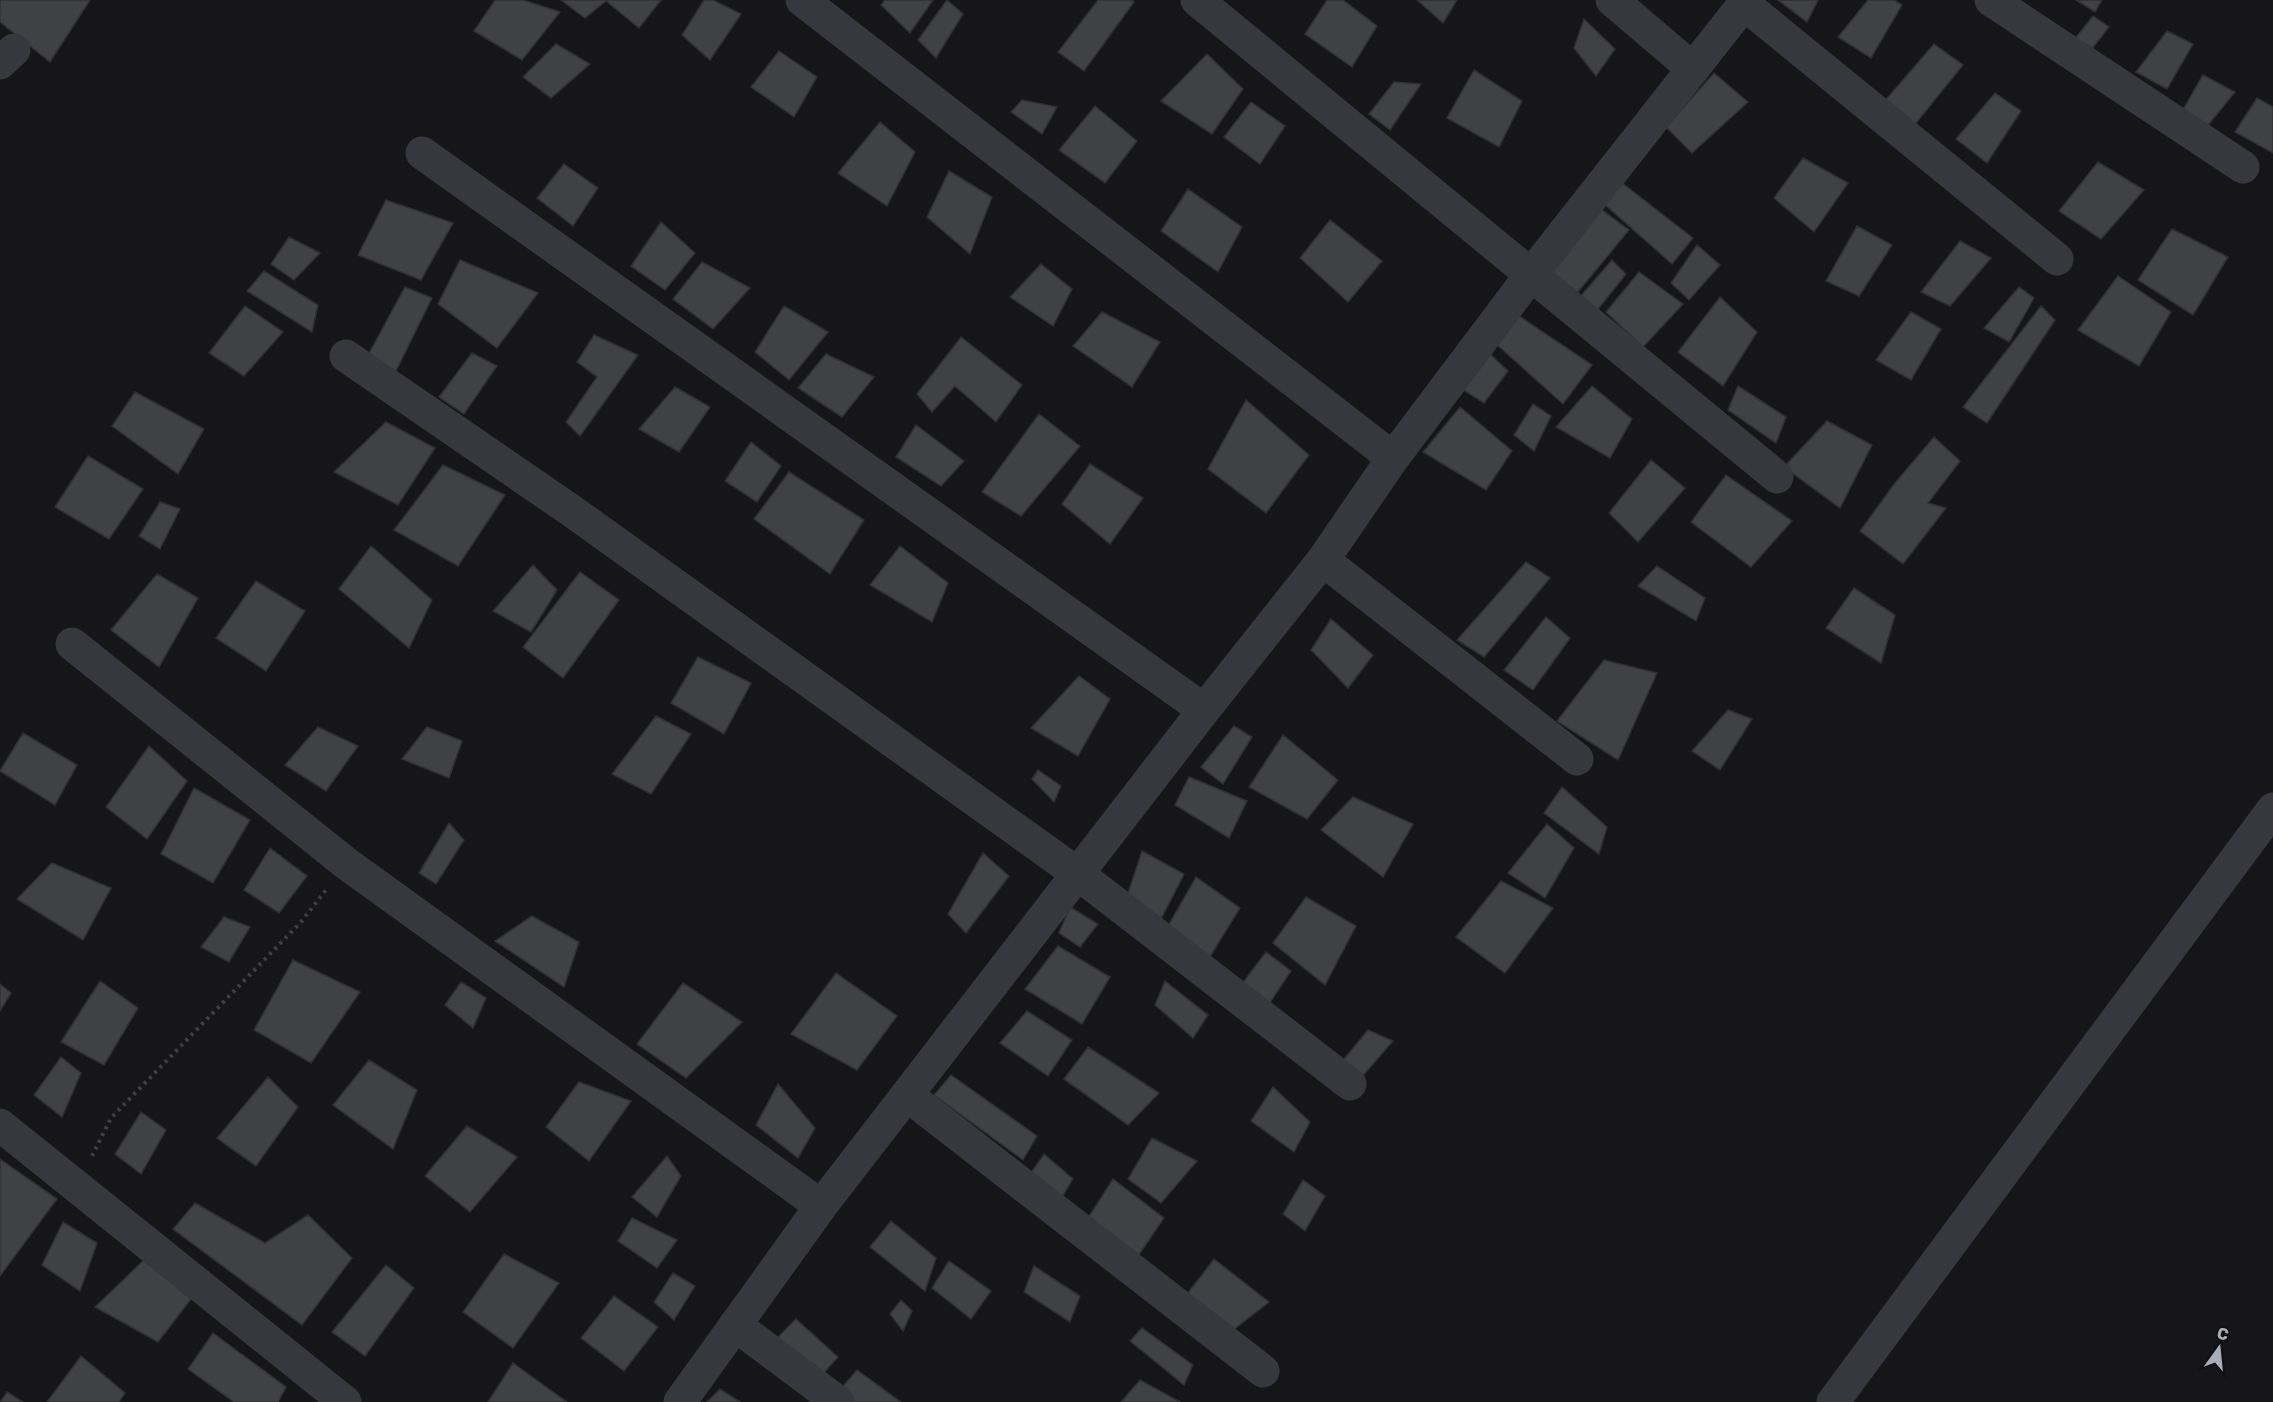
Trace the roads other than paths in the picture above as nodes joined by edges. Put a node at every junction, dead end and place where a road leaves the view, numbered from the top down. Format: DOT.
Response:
graph roads {
  1 [pos="802,0"];
  2 [pos="1197,0"];
  3 [pos="1612,0"];
  4 [pos="1990,0"];
  5 [pos="1746,2"];
  6 [pos="1693,69"];
  7 [pos="422,153"];
  8 [pos="2242,166"];
  9 [pos="2057,259"];
  10 [pos="1530,276"];
  11 [pos="346,356"];
  12 [pos="1393,459"];
  13 [pos="1777,477"];
  14 [pos="1323,560"];
  15 [pos="72,644"];
  16 [pos="1204,710"];
  17 [pos="1577,759"];
  18 [pos="2273,809"];
  19 [pos="1078,874"];
  20 [pos="1350,1084"];
  21 [pos="907,1095"];
  22 [pos="0,1125"];
  23 [pos="821,1206"];
  24 [pos="735,1325"];
  25 [pos="1263,1371"];
  26 [pos="345,1402"];
  27 [pos="680,1402"];
  28 [pos="838,1402"];
  29 [pos="1833,1402"];
  1 -- 12 [label="street"];
  2 -- 10 [label="street"];
  3 -- 6 [label="street"];
  4 -- 8 [label="street"];
  5 -- 6 [label="street"];
  5 -- 9 [label="street"];
  6 -- 10 [label="street"];
  7 -- 16 [label="street"];
  10 -- 12 [label="street"];
  10 -- 13 [label="street"];
  11 -- 19 [label="street"];
  12 -- 14 [label="street"];
  14 -- 16 [label="street"];
  14 -- 17 [label="street"];
  15 -- 23 [label="street"];
  16 -- 19 [label="street"];
  18 -- 29 [label="street"];
  19 -- 20 [label="street"];
  19 -- 21 [label="street"];
  21 -- 23 [label="street"];
  21 -- 25 [label="street"];
  22 -- 26 [label="street"];
  23 -- 24 [label="street"];
  24 -- 27 [label="street"];
  24 -- 28 [label="street"];
}
